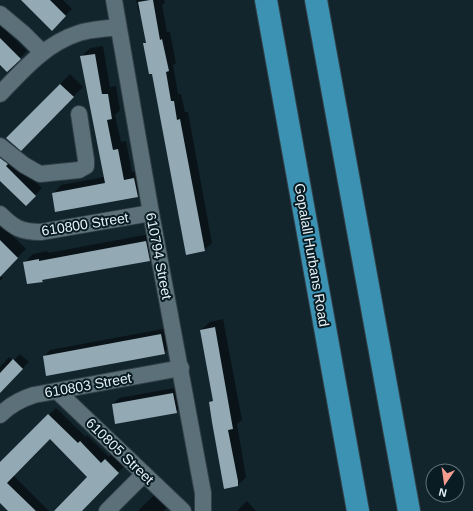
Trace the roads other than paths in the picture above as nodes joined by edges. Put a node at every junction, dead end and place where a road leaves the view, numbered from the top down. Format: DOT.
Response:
graph roads {
  1 [pos="114,0"];
  2 [pos="266,0"];
  3 [pos="316,0"];
  4 [pos="0,14"];
  5 [pos="118,27"];
  6 [pos="42,52"];
  7 [pos="0,94"];
  8 [pos="79,114"];
  9 [pos="0,146"];
  10 [pos="151,213"];
  11 [pos="0,214"];
  12 [pos="181,368"];
  13 [pos="57,391"];
  14 [pos="0,415"];
  15 [pos="144,474"];
  16 [pos="107,511"];
  17 [pos="183,511"];
  18 [pos="203,511"];
  19 [pos="358,511"];
  20 [pos="409,511"];
  1 -- 5 [label="street, 610794 Street"];
  2 -- 19 [label="highway, Gopalall Hurbans Road"];
  3 -- 20 [label="highway"];
  4 -- 6 [label="street"];
  5 -- 6 [label="street"];
  5 -- 10 [label="street, 610794 Street"];
  6 -- 7 [label="street"];
  8 -- 9 [label="street"];
  10 -- 11 [label="street, 610800 Street"];
  10 -- 12 [label="street, 610794 Street"];
  12 -- 13 [label="street, 610803 Street"];
  12 -- 18 [label="street, 610794 Street"];
  13 -- 14 [label="street, 610803 Street"];
  13 -- 15 [label="street, 610805 Street"];
  15 -- 16 [label="street"];
  15 -- 17 [label="street, 610805 Street"];
}
